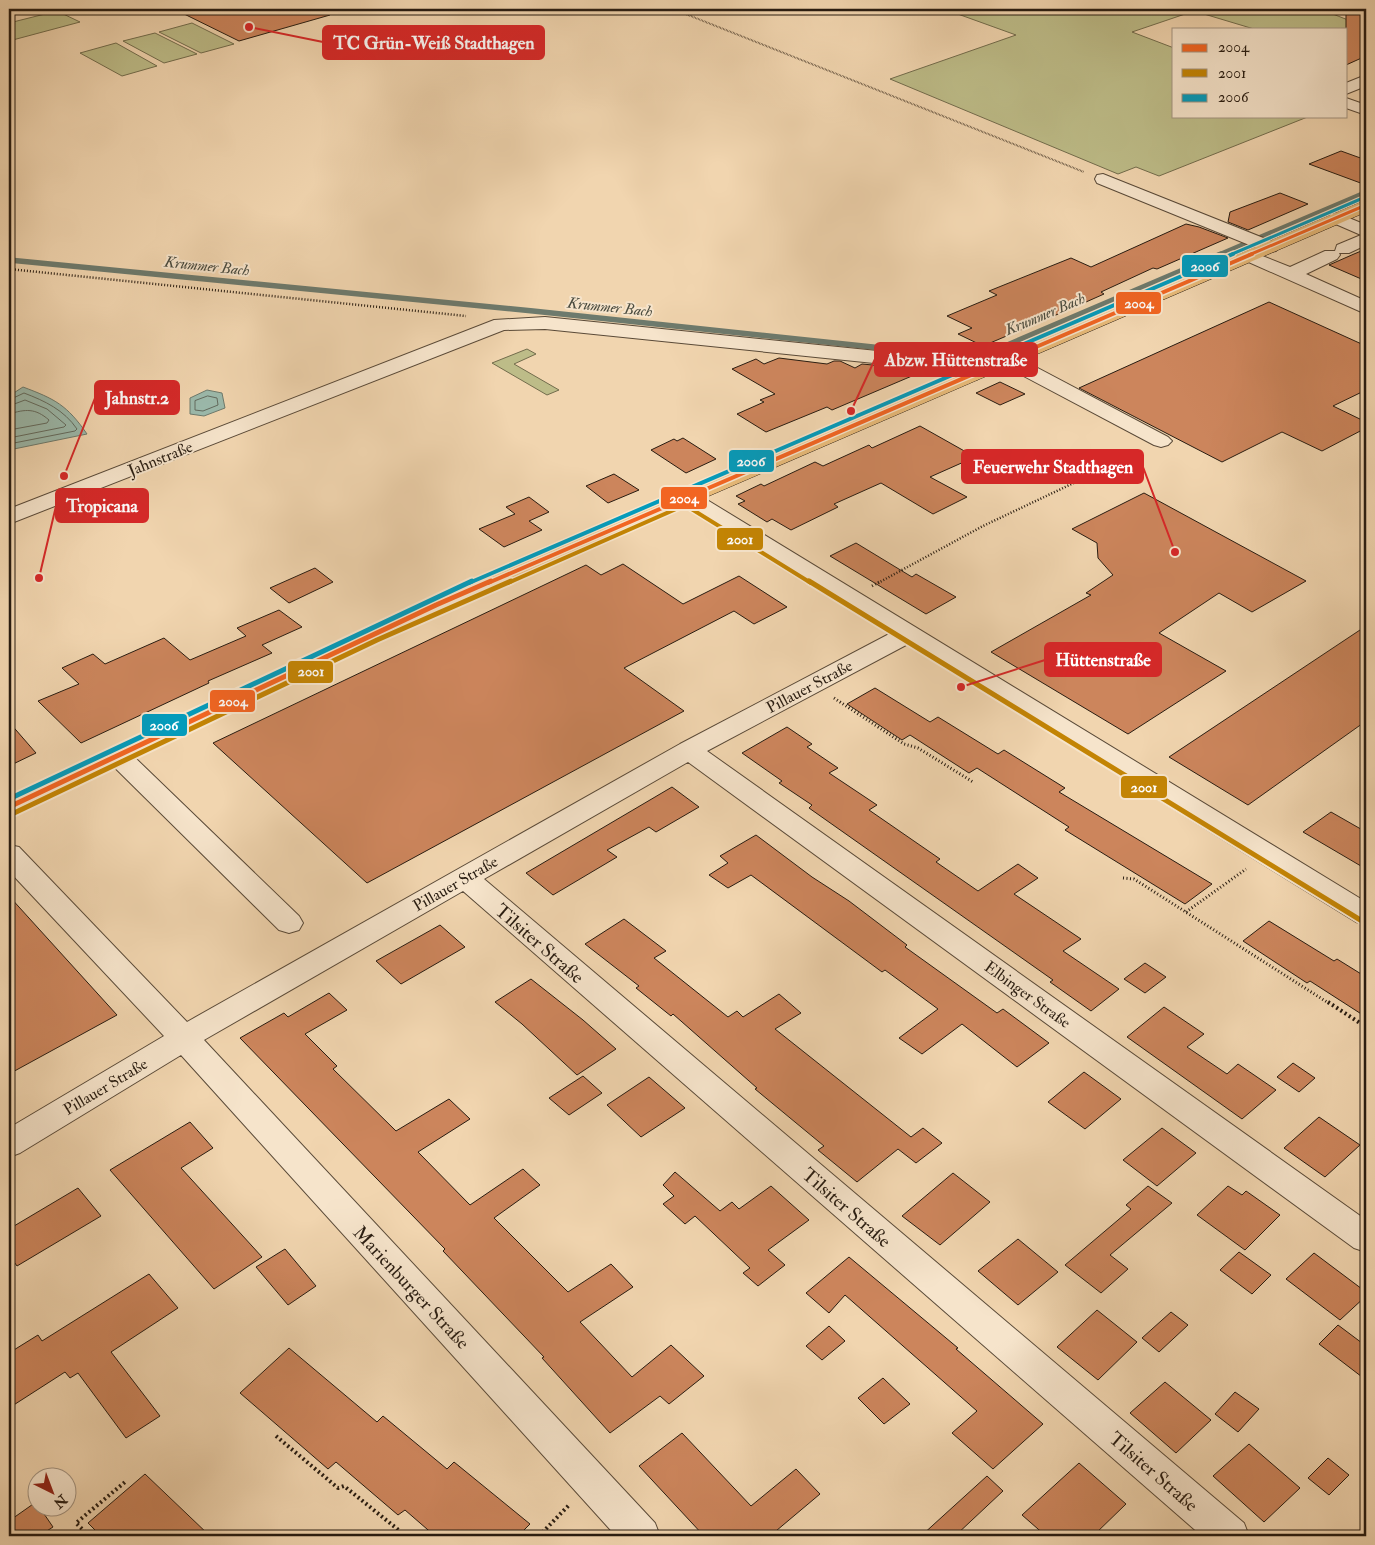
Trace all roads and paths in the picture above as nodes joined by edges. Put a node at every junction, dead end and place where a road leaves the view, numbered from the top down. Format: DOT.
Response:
graph roads {
  1 [pos="673,9"];
  2 [pos="1366,80"];
  3 [pos="1348,87"];
  4 [pos="1348,104"];
  5 [pos="1366,110"];
  6 [pos="1103,179"];
  7 [pos="1366,205"];
  8 [pos="1337,218"];
  9 [pos="1366,231"];
  10 [pos="1366,238"];
  11 [pos="1256,246"];
  12 [pos="9,270"];
  13 [pos="1291,274"];
  14 [pos="1366,308"];
  15 [pos="501,324"];
  16 [pos="1008,360"];
  17 [pos="971,375"];
  18 [pos="1161,441"];
  19 [pos="686,497"];
  20 [pos="13,516"];
  21 [pos="849,598"];
  22 [pos="908,634"];
  23 [pos="813,684"];
  24 [pos="689,750"];
  25 [pos="116,755"];
  26 [pos="973,782"];
  27 [pos="9,807"];
  28 [pos="9,854"];
  29 [pos="1267,854"];
  30 [pos="464,878"];
  31 [pos="1123,878"];
  32 [pos="1186,912"];
  33 [pos="1366,915"];
  34 [pos="289,923"];
  35 [pos="1366,1028"];
  36 [pos="184,1038"];
  37 [pos="9,1144"];
  38 [pos="1366,1238"];
  39 [pos="276,1436"];
  40 [pos="125,1482"];
  41 [pos="592,1483"];
  42 [pos="89,1536"];
  43 [pos="406,1536"];
  44 [pos="539,1536"];
  45 [pos="641,1536"];
  46 [pos="1230,1536"];
  1 -- 6 [label="path"];
  2 -- 3 [label="street"];
  4 -- 5 [label="street"];
  6 -- 11 [label="street"];
  7 -- 8 [label="main road"];
  8 -- 9 [label="street"];
  8 -- 11 [label="main road"];
  10 -- 13 [label="street"];
  11 -- 13 [label="street"];
  11 -- 16 [label="main road"];
  12 -- 15 [label="path"];
  13 -- 14 [label="street"];
  15 -- 17 [label="street, Jahnstraße"];
  15 -- 20 [label="street, Jahnstraße"];
  16 -- 17 [label="main road"];
  16 -- 18 [label="street"];
  17 -- 19 [label="main road"];
  18 -- 21 [label="path"];
  19 -- 21 [label="street"];
  19 -- 25 [label="main road"];
  21 -- 22 [label="street"];
  22 -- 23 [label="street, Pillauer Straße"];
  22 -- 29 [label="street"];
  23 -- 24 [label="street, Pillauer Straße"];
  23 -- 26 [label="path"];
  24 -- 30 [label="street, Pillauer Straße"];
  24 -- 38 [label="street, Elbinger Straße"];
  25 -- 27 [label="main road"];
  25 -- 34 [label="street"];
  28 -- 36 [label="street, Marienburger Straße"];
  29 -- 32 [label="path"];
  29 -- 33 [label="street"];
  30 -- 36 [label="street, Pillauer Straße"];
  30 -- 46 [label="street, Tilsiter Straße"];
  31 -- 32 [label="path"];
  32 -- 35 [label="path"];
  36 -- 37 [label="street, Pillauer Straße"];
  36 -- 41 [label="street, Marienburger Straße"];
  39 -- 43 [label="path"];
  40 -- 42 [label="path"];
  41 -- 44 [label="path"];
  41 -- 45 [label="street, Marienburger Straße"];
}
